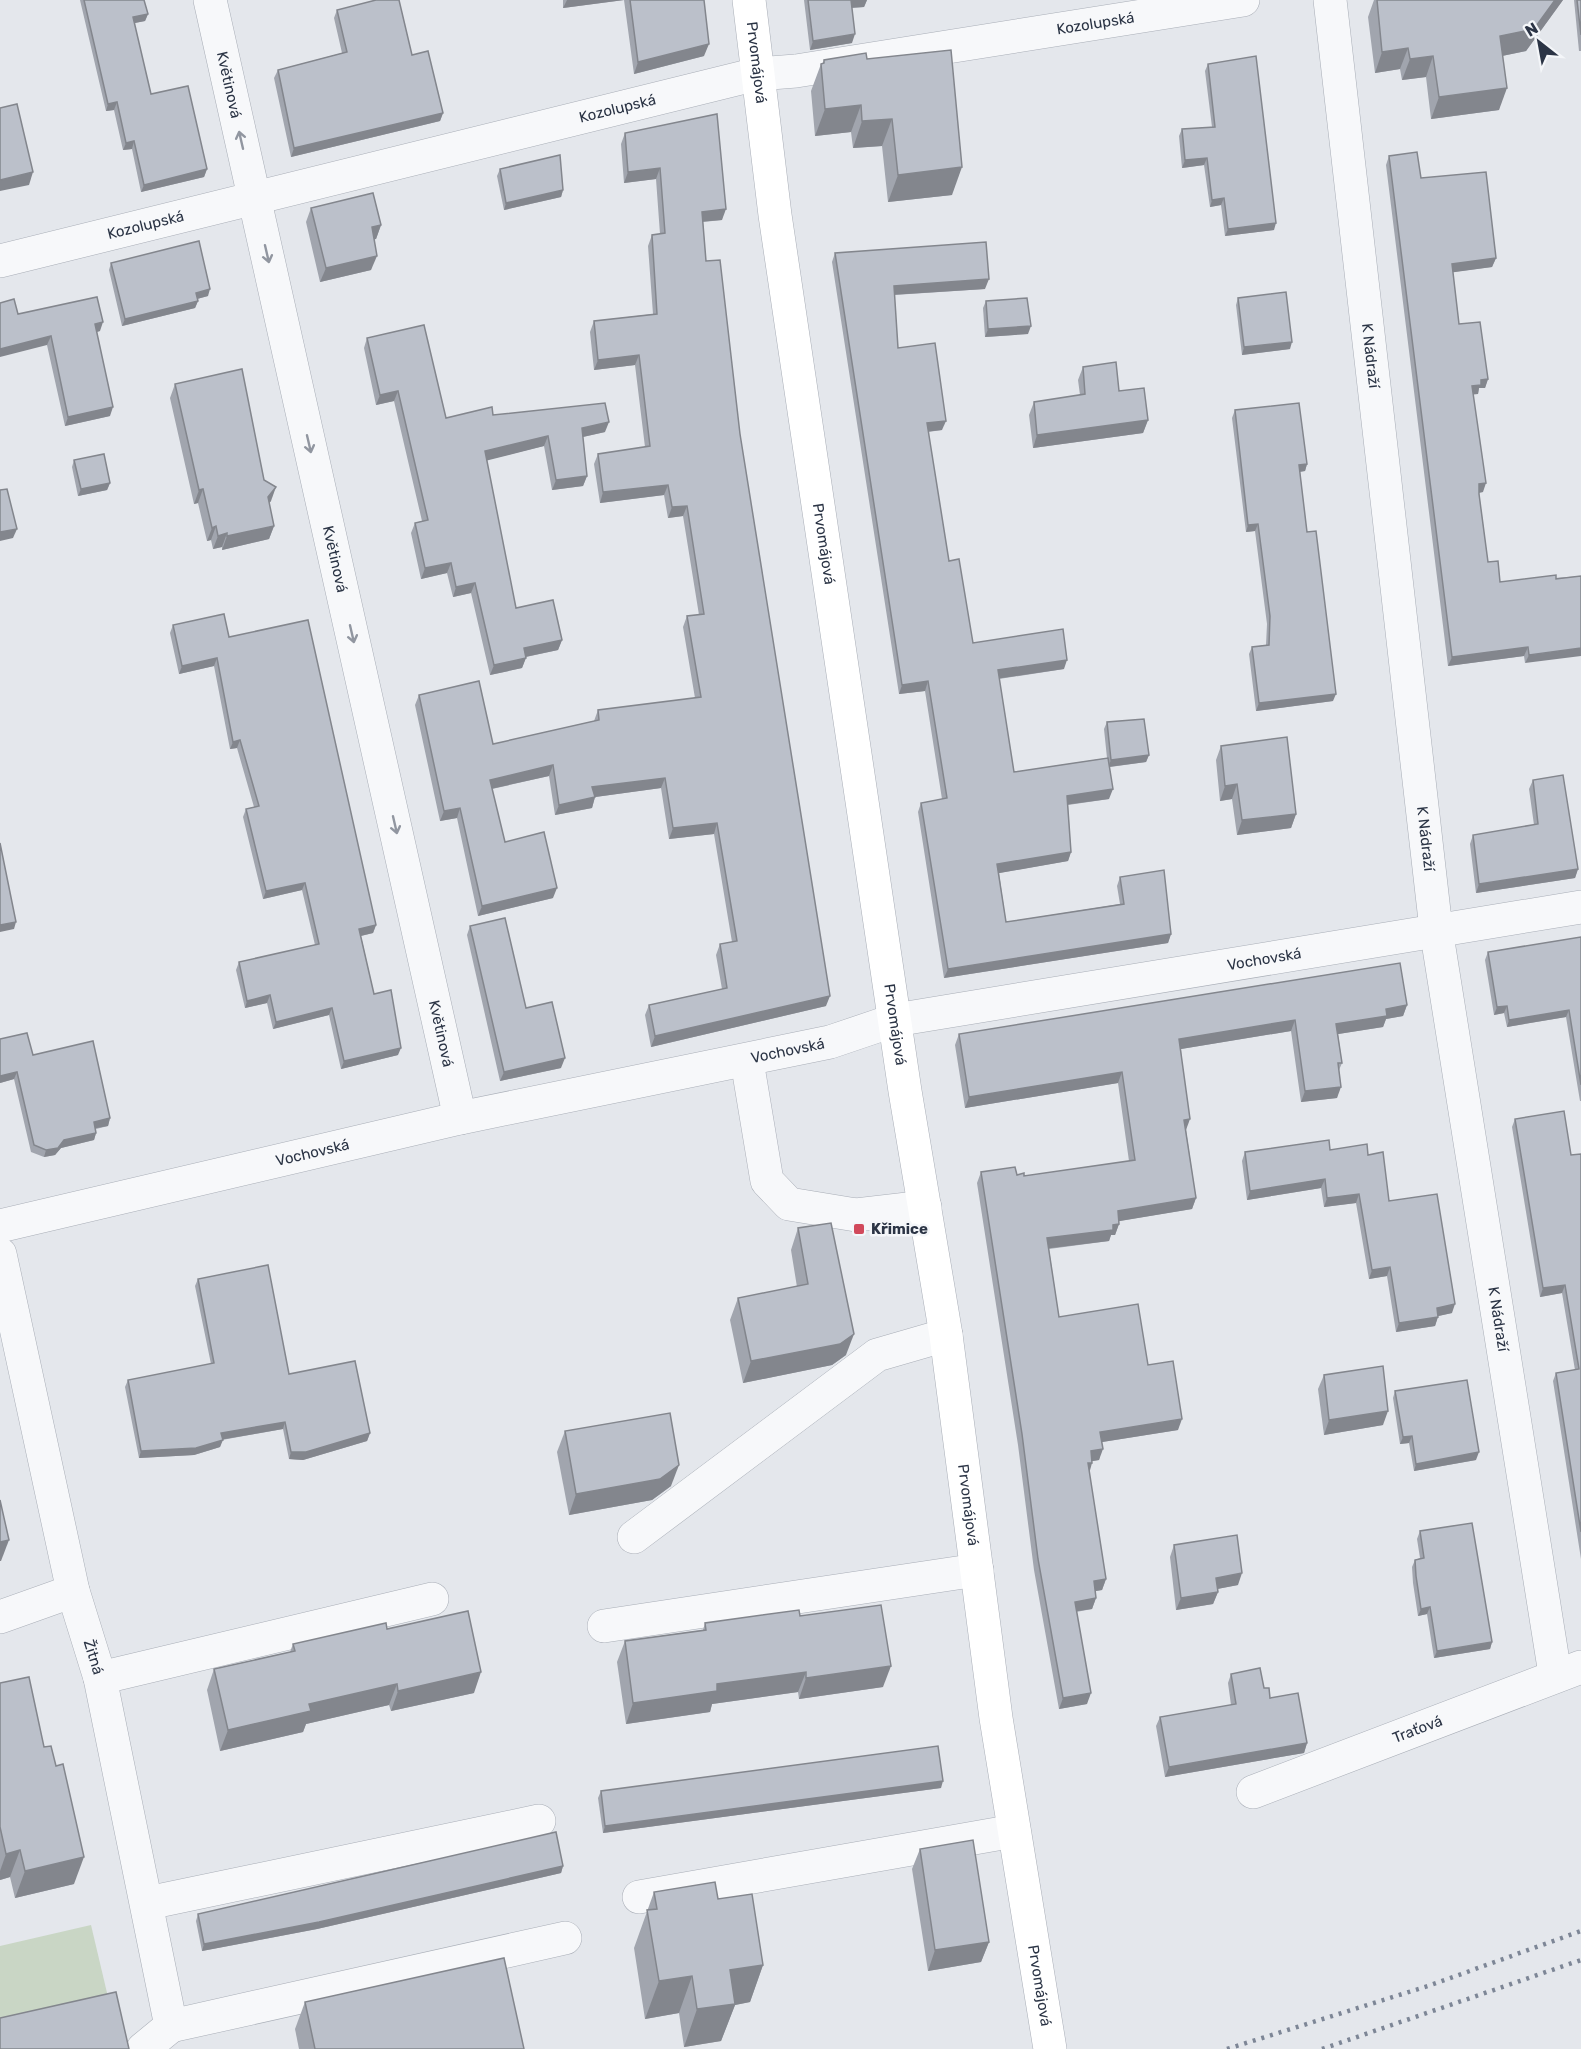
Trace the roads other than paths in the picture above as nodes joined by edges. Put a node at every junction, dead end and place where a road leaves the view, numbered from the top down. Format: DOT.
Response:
graph roads {
  1 [pos="210,0"];
  2 [pos="749,0"];
  3 [pos="1243,0"];
  4 [pos="1330,0"];
  5 [pos="757,75"];
  6 [pos="254,197"];
  7 [pos="0,261"];
  8 [pos="1581,907"];
  9 [pos="1436,929"];
  10 [pos="895,1020"];
  11 [pos="747,1061"];
  12 [pos="460,1118"];
  13 [pos="926,1207"];
  14 [pos="0,1226"];
  15 [pos="0,1254"];
  16 [pos="946,1335"];
  17 [pos="634,1537"];
  18 [pos="977,1570"];
  19 [pos="73,1591"];
  20 [pos="432,1599"];
  21 [pos="0,1617"];
  22 [pos="604,1626"];
  23 [pos="1568,1670"];
  24 [pos="100,1678"];
  25 [pos="1253,1792"];
  26 [pos="539,1821"];
  27 [pos="1014,1831"];
  28 [pos="639,1897"];
  29 [pos="148,1903"];
  30 [pos="565,1938"];
  31 [pos="171,2026"];
  32 [pos="143,2049"];
  33 [pos="1050,2049"];
  6 -- 1 [label="street, Květinová, one-way"];
  2 -- 5 [label="street, Prvomájová"];
  3 -- 5 [label="street, Kozolupská"];
  4 -- 9 [label="street, K Nádraží"];
  5 -- 6 [label="street, Kozolupská"];
  5 -- 10 [label="street, Prvomájová"];
  6 -- 7 [label="street, Kozolupská"];
  6 -- 12 [label="street, Květinová, one-way"];
  8 -- 9 [label="street, Vochovská"];
  9 -- 10 [label="street, Vochovská"];
  9 -- 23 [label="street, K Nádraží"];
  10 -- 11 [label="street, Vochovská"];
  10 -- 13 [label="street, Prvomájová"];
  11 -- 12 [label="street, Vochovská"];
  11 -- 13 [label="street"];
  12 -- 14 [label="street, Vochovská"];
  13 -- 16 [label="street, Prvomájová"];
  15 -- 19 [label="street, Žitná"];
  16 -- 17 [label="street"];
  16 -- 18 [label="street, Prvomájová"];
  18 -- 22 [label="street"];
  18 -- 27 [label="street, Prvomájová"];
  19 -- 21 [label="street"];
  19 -- 24 [label="street, Žitná"];
  20 -- 24 [label="street"];
  23 -- 25 [label="street, Traťová"];
  24 -- 29 [label="street, Žitná"];
  26 -- 29 [label="street"];
  27 -- 28 [label="street"];
  27 -- 33 [label="street, Prvomájová"];
  29 -- 31 [label="street, Žitná"];
  30 -- 31 [label="street"];
  31 -- 32 [label="street"];
}
